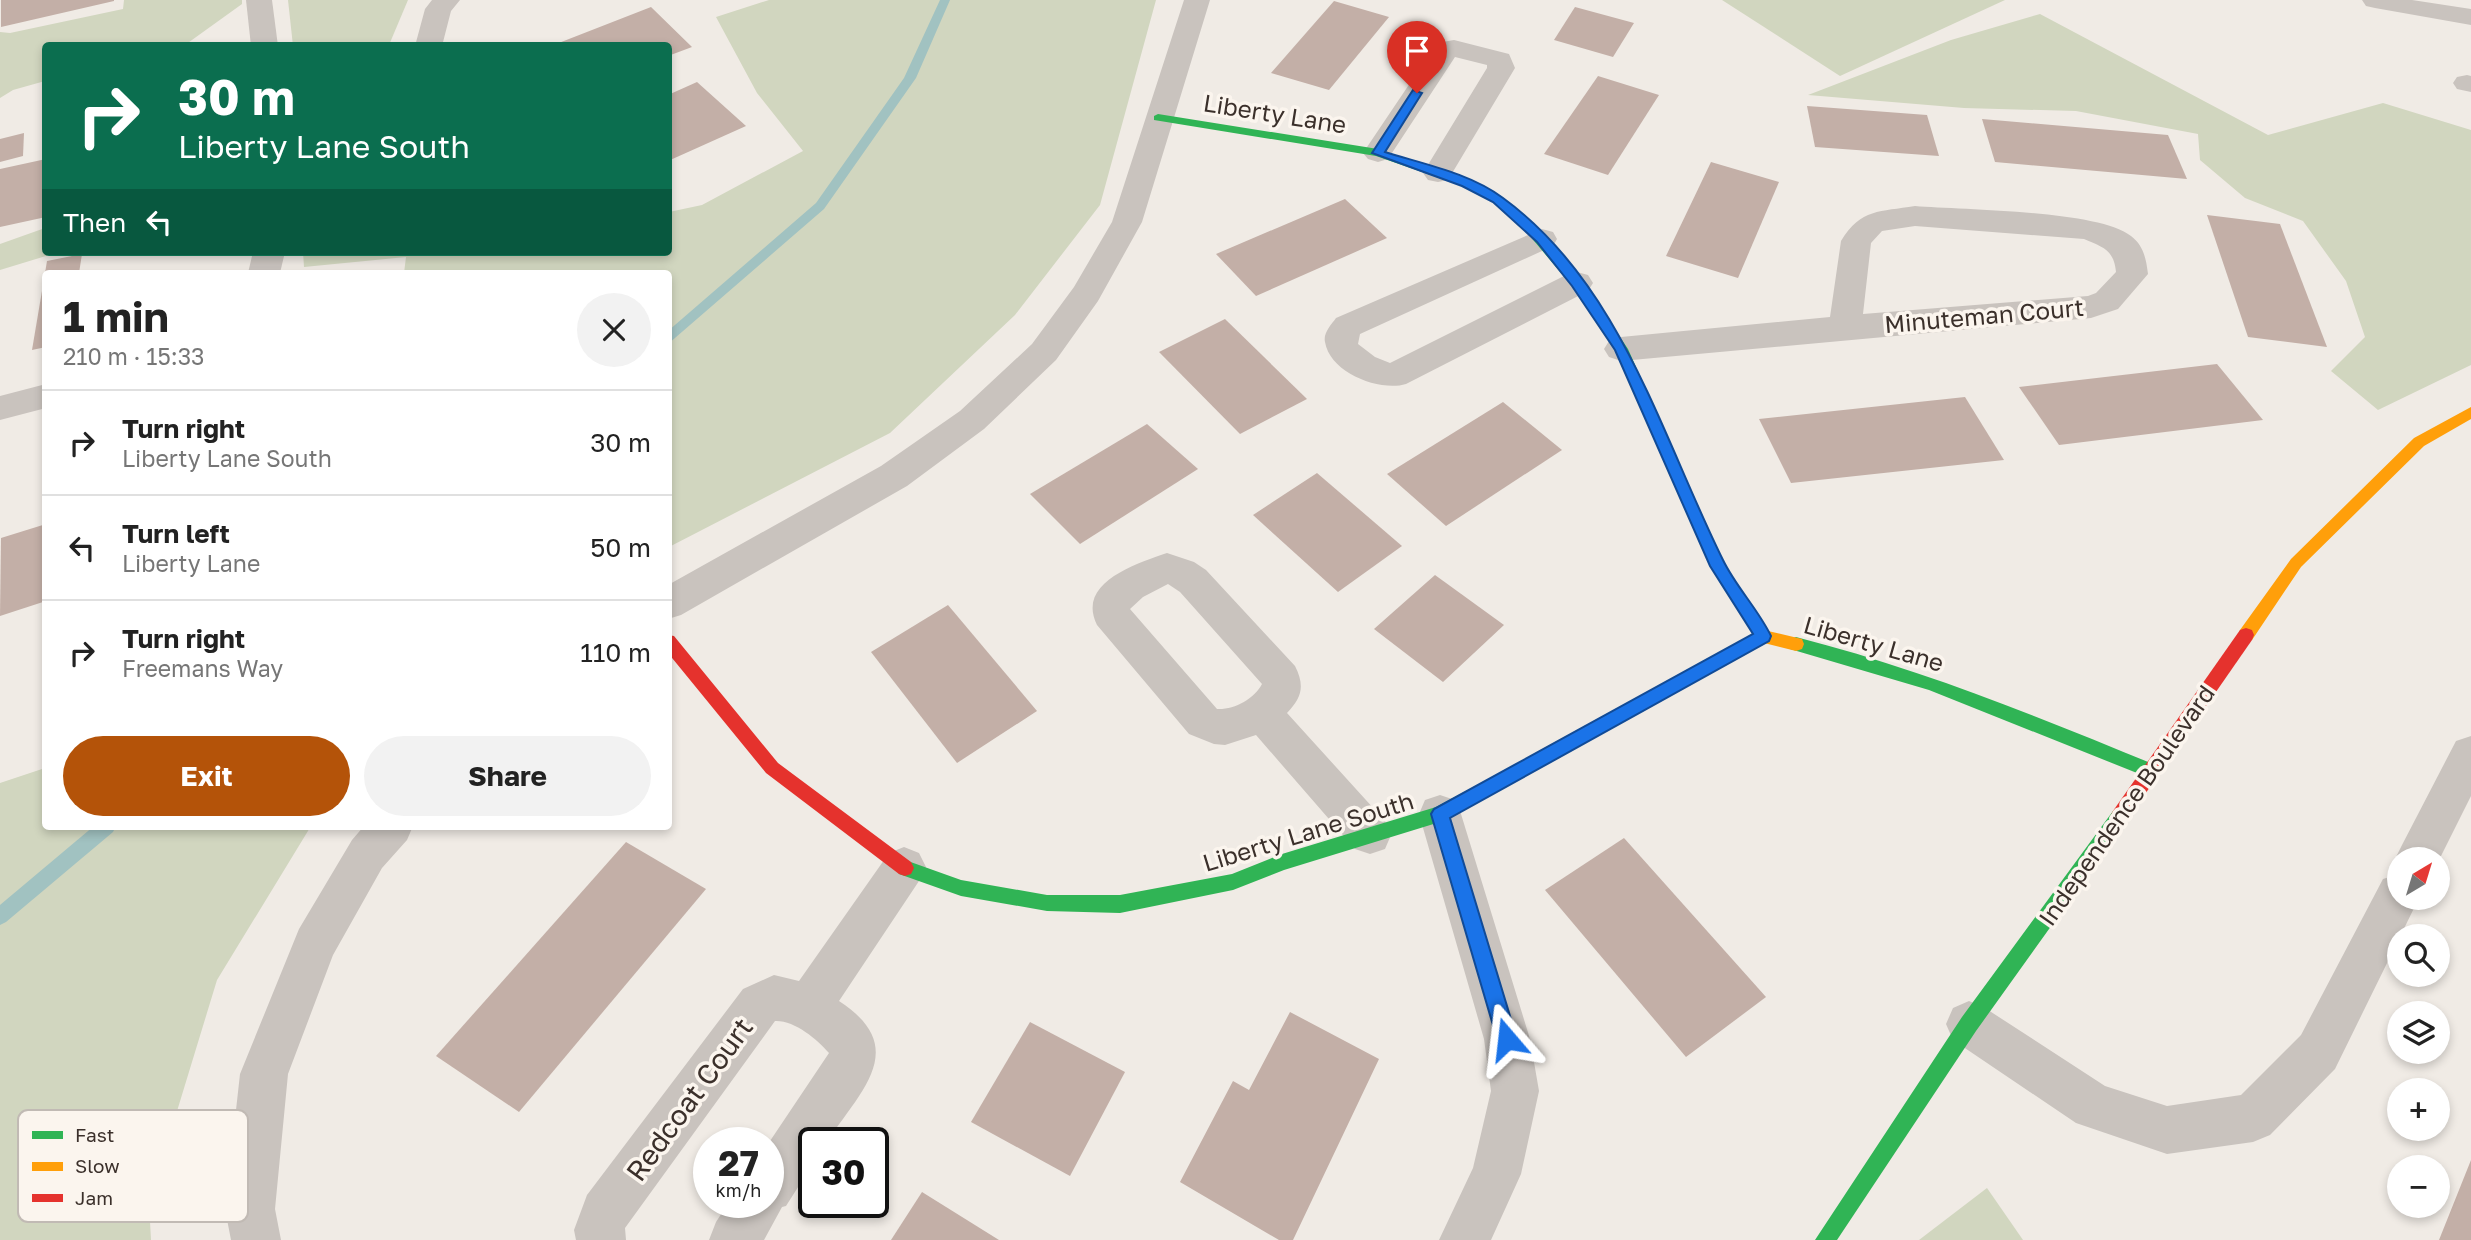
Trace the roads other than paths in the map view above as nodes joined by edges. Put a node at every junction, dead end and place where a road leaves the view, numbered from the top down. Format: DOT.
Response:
graph roads {
  1 [pos="259,0"];
  2 [pos="447,0"];
  3 [pos="1197,0"];
  4 [pos="2375,0"];
  5 [pos="2471,17"];
  6 [pos="264,42"];
  7 [pos="429,42"];
  8 [pos="1158,118"];
  9 [pos="1378,153"];
  10 [pos="1438,173"];
  11 [pos="1542,239"];
  12 [pos="1577,283"];
  13 [pos="1845,327"];
  14 [pos="1621,349"];
  15 [pos="42,397"];
  16 [pos="0,408"];
  17 [pos="2469,417"];
  18 [pos="672,602"];
  19 [pos="1763,636"];
  20 [pos="672,646"];
  21 [pos="1261,710"];
  22 [pos="2471,754"];
  23 [pos="2152,771"];
  24 [pos="1440,814"];
  25 [pos="388,830"];
  26 [pos="1370,835"];
  27 [pos="2423,847"];
  28 [pos="904,867"];
  29 [pos="2391,910"];
  30 [pos="807,1009"];
  31 [pos="1969,1024"];
  32 [pos="784,1164"];
  33 [pos="748,1218"];
  34 [pos="256,1240"];
  35 [pos="601,1240"];
  36 [pos="734,1240"];
  37 [pos="1464,1240"];
  38 [pos="1825,1240"];
  1 -- 6 [label="street"];
  2 -- 7 [label="street"];
  3 -- 8 [label="street"];
  4 -- 5 [label="street"];
  8 -- 9 [label="street, Liberty Lane"];
  8 -- 18 [label="street"];
  9 -- 10 [label="street, Liberty Lane"];
  9 -- 10 [label="street"];
  10 -- 11 [label="street, Liberty Lane"];
  11 -- 12 [label="street, Liberty Lane"];
  11 -- 12 [label="street"];
  12 -- 14 [label="street, Liberty Lane"];
  13 -- 13 [label="street, Minuteman Court"];
  13 -- 14 [label="street, Minuteman Court"];
  14 -- 19 [label="street, Liberty Lane"];
  15 -- 16 [label="street"];
  17 -- 23 [label="street, Independence Boulevard"];
  19 -- 23 [label="street, Liberty Lane"];
  19 -- 24 [label="street, Liberty Lane South"];
  20 -- 28 [label="street, Liberty Lane South"];
  21 -- 26 [label="street"];
  22 -- 27 [label="street"];
  23 -- 31 [label="street, Independence Boulevard"];
  24 -- 26 [label="street, Liberty Lane South"];
  24 -- 37 [label="street"];
  25 -- 34 [label="street"];
  26 -- 28 [label="street, Liberty Lane South"];
  28 -- 30 [label="street"];
  29 -- 31 [label="street"];
  30 -- 32 [label="street, Redcoat Court"];
  30 -- 35 [label="street, Redcoat Court"];
  31 -- 38 [label="street, Independence Boulevard"];
  33 -- 36 [label="street"];
}
